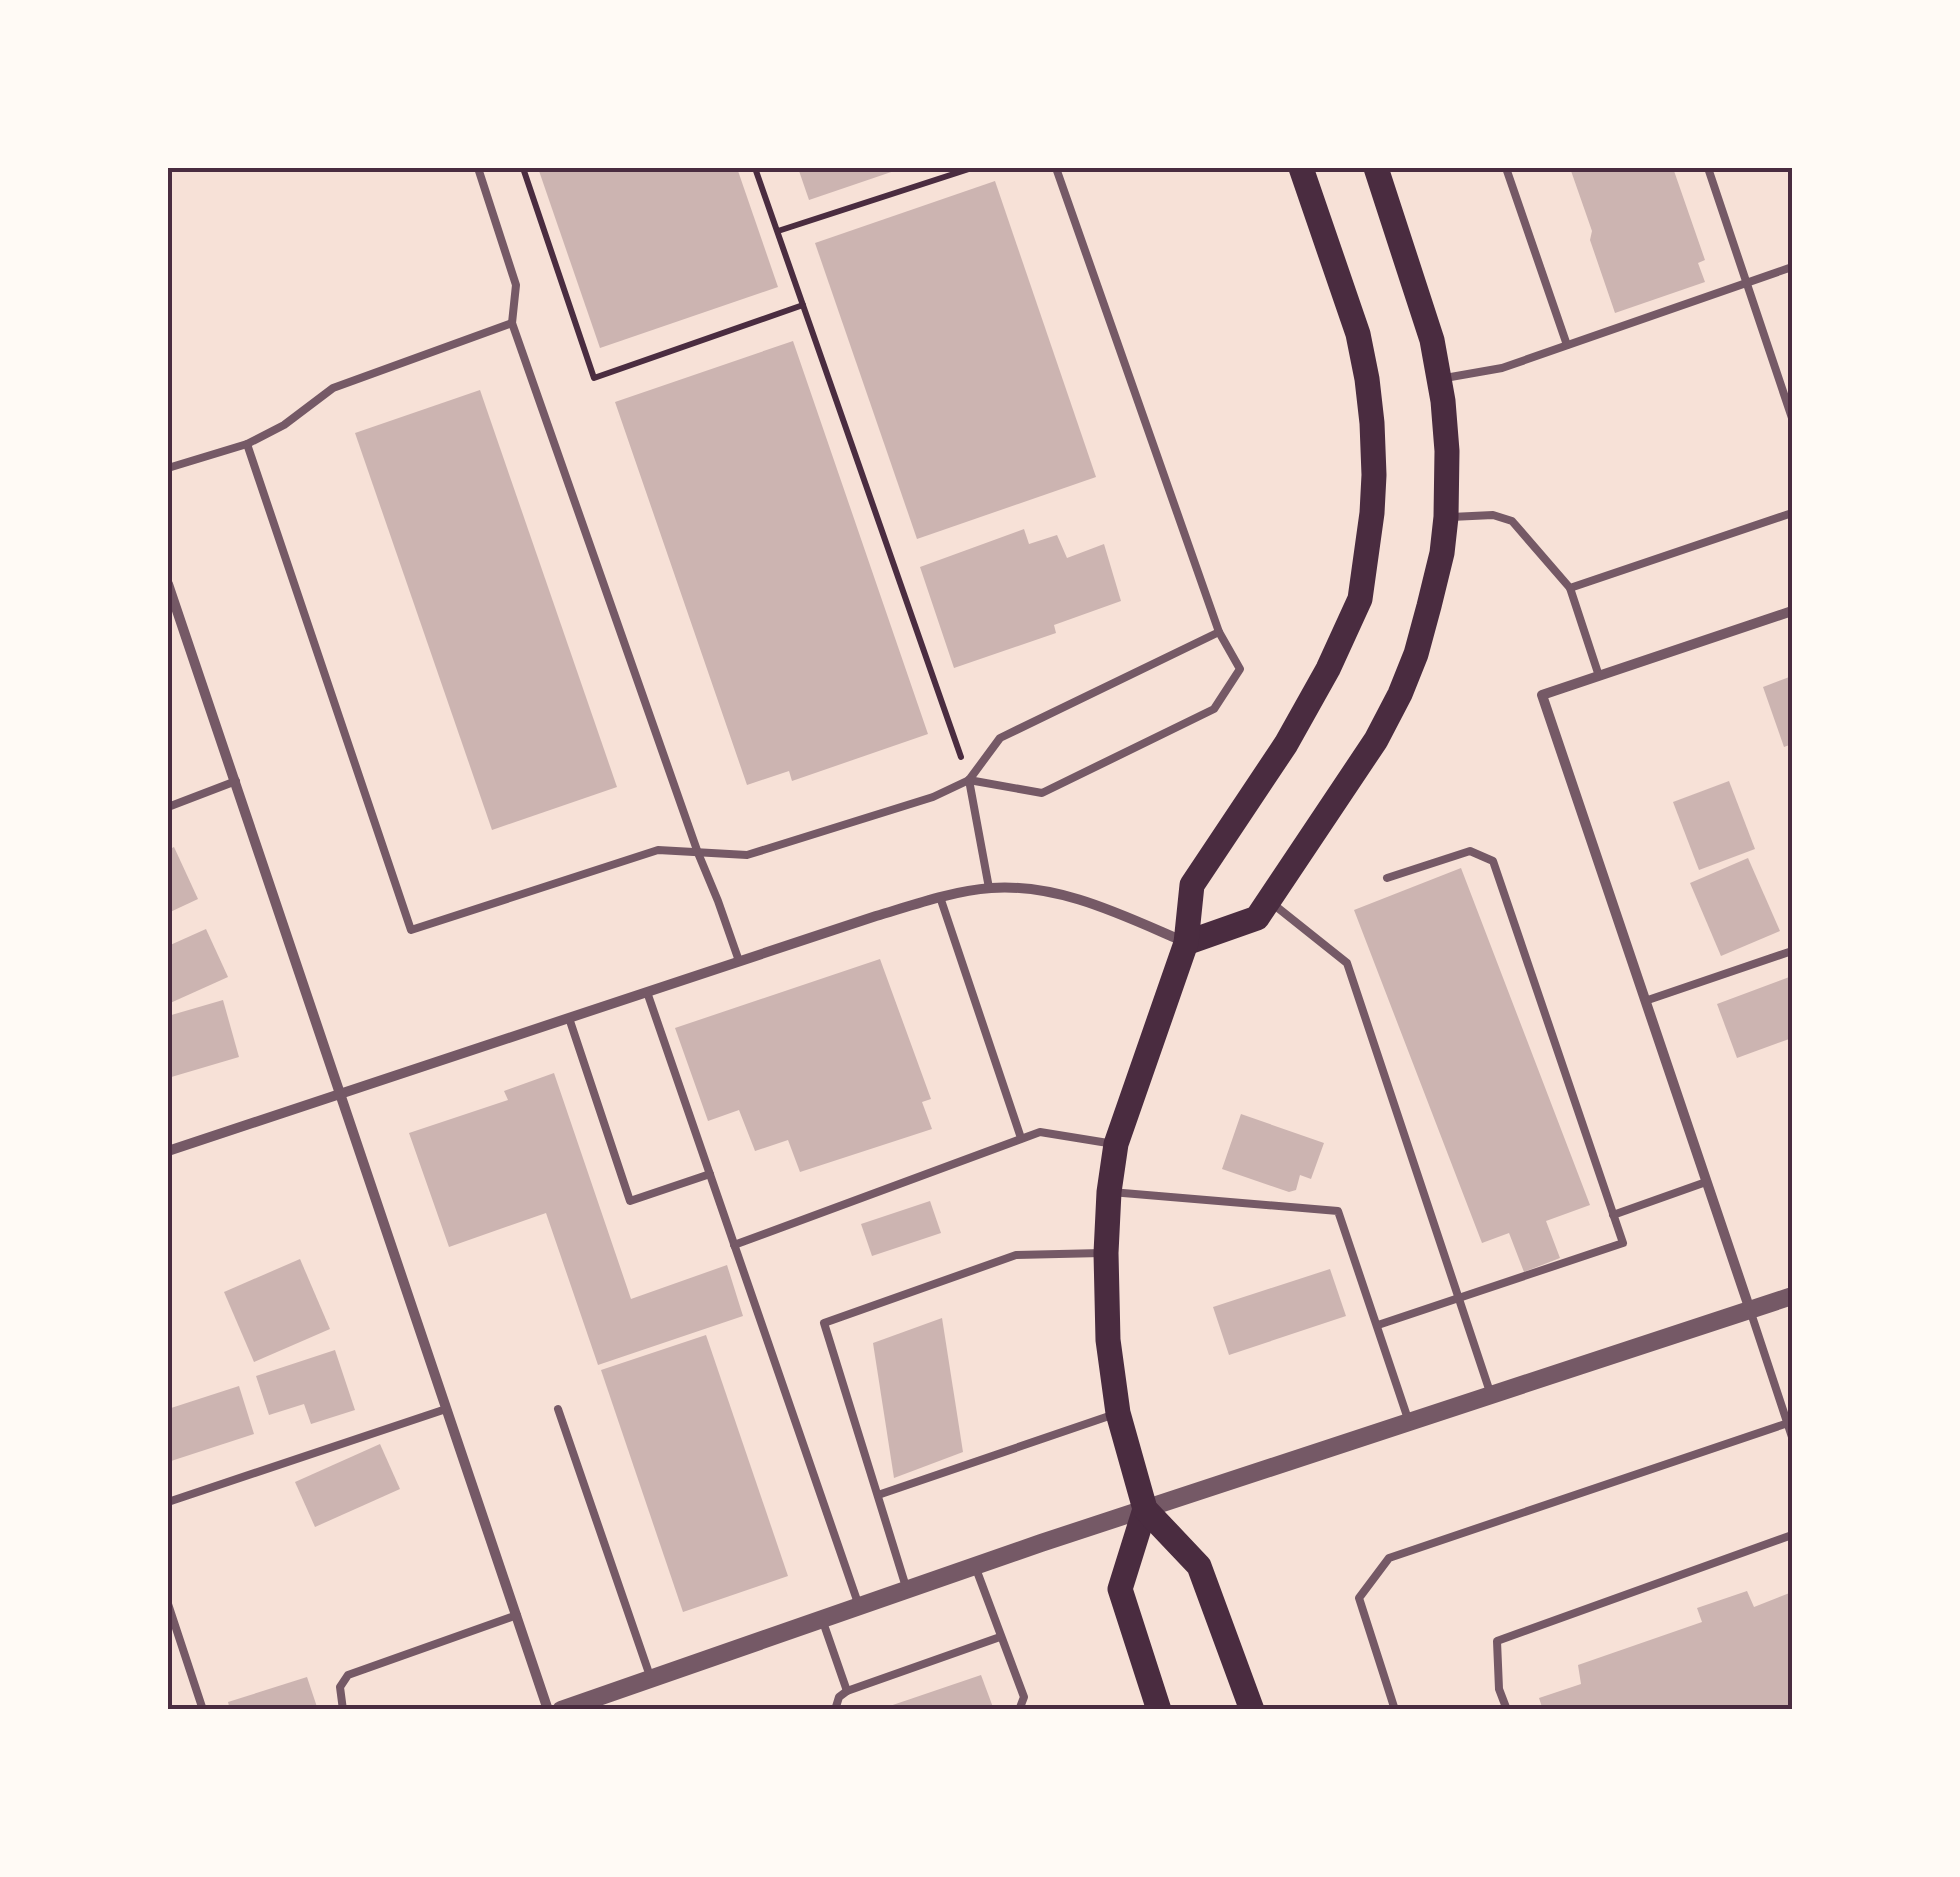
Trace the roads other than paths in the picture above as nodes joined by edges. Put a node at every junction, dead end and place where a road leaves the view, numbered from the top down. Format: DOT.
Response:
graph roads {
  1 [pos="478,168"];
  2 [pos="1056,168"];
  3 [pos="1301,168"];
  4 [pos="1376,168"];
  5 [pos="1506,168"];
  6 [pos="1708,168"];
  7 [pos="1792,267"];
  8 [pos="1747,283"];
  9 [pos="512,322"];
  10 [pos="1568,345"];
  11 [pos="1440,379"];
  12 [pos="1792,418"];
  13 [pos="247,444"];
  14 [pos="168,468"];
  15 [pos="1792,513"];
  16 [pos="1446,517"];
  17 [pos="168,584"];
  18 [pos="1570,588"];
  19 [pos="1792,611"];
  20 [pos="1219,632"];
  21 [pos="1599,676"];
  22 [pos="969,780"];
  23 [pos="236,782"];
  24 [pos="168,807"];
  25 [pos="698,853"];
  26 [pos="1387,878"];
  27 [pos="990,888"];
  28 [pos="940,897"];
  29 [pos="1269,901"];
  30 [pos="1186,943"];
  31 [pos="1792,952"];
  32 [pos="739,961"];
  33 [pos="647,992"];
  34 [pos="1645,1001"];
  35 [pos="569,1018"];
  36 [pos="340,1093"];
  37 [pos="1021,1138"];
  38 [pos="1116,1144"];
  39 [pos="168,1151"];
  40 [pos="710,1174"];
  41 [pos="1706,1182"];
  42 [pos="1109,1192"];
  43 [pos="1613,1214"];
  44 [pos="734,1245"];
  45 [pos="1106,1253"];
  46 [pos="1792,1296"];
  47 [pos="1458,1298"];
  48 [pos="1750,1310"];
  49 [pos="1378,1325"];
  50 [pos="1491,1395"];
  51 [pos="446,1409"];
  52 [pos="558,1410"];
  53 [pos="1118,1413"];
  54 [pos="1409,1422"];
  55 [pos="1788,1423"];
  56 [pos="1792,1437"];
  57 [pos="878,1494"];
  58 [pos="168,1502"];
  59 [pos="1145,1509"];
  60 [pos="1792,1535"];
  61 [pos="975,1566"];
  62 [pos="907,1590"];
  63 [pos="168,1604"];
  64 [pos="859,1606"];
  65 [pos="517,1615"];
  66 [pos="822,1619"];
  67 [pos="1000,1637"];
  68 [pos="651,1679"];
  69 [pos="847,1690"];
  70 [pos="203,1710"];
  71 [pos="343,1710"];
  72 [pos="548,1710"];
  73 [pos="562,1710"];
  74 [pos="835,1710"];
  75 [pos="1020,1710"];
  76 [pos="1159,1710"];
  77 [pos="1252,1710"];
  78 [pos="1395,1710"];
  79 [pos="1506,1710"];
  1 -- 9 [label="lane"];
  2 -- 20 [label="lane"];
  3 -- 30 [label="main road"];
  4 -- 11 [label="main road"];
  5 -- 10 [label="lane"];
  6 -- 8 [label="lane"];
  7 -- 8 [label="lane"];
  8 -- 10 [label="lane"];
  8 -- 12 [label="lane"];
  9 -- 13 [label="lane"];
  9 -- 25 [label="lane"];
  10 -- 11 [label="lane"];
  11 -- 16 [label="main road"];
  13 -- 14 [label="lane"];
  13 -- 25 [label="lane"];
  15 -- 18 [label="lane"];
  16 -- 18 [label="lane"];
  16 -- 29 [label="main road"];
  17 -- 23 [label="street"];
  18 -- 21 [label="lane"];
  19 -- 21 [label="street"];
  20 -- 22 [label="lane"];
  20 -- 22 [label="lane"];
  21 -- 34 [label="street"];
  22 -- 25 [label="lane"];
  22 -- 27 [label="lane"];
  23 -- 24 [label="lane"];
  23 -- 36 [label="street"];
  25 -- 32 [label="lane"];
  26 -- 43 [label="lane"];
  27 -- 28 [label="street"];
  27 -- 30 [label="street"];
  28 -- 32 [label="street"];
  28 -- 37 [label="lane"];
  29 -- 30 [label="main road"];
  29 -- 47 [label="lane"];
  30 -- 38 [label="main road"];
  31 -- 34 [label="lane"];
  32 -- 33 [label="street"];
  33 -- 35 [label="street"];
  33 -- 40 [label="lane"];
  34 -- 41 [label="street"];
  35 -- 36 [label="street"];
  35 -- 40 [label="lane"];
  36 -- 39 [label="street"];
  36 -- 51 [label="street"];
  37 -- 38 [label="lane"];
  37 -- 44 [label="lane"];
  38 -- 42 [label="main road"];
  40 -- 44 [label="lane"];
  41 -- 43 [label="lane"];
  41 -- 48 [label="street"];
  42 -- 45 [label="main road"];
  42 -- 49 [label="lane"];
  43 -- 47 [label="lane"];
  44 -- 64 [label="lane"];
  45 -- 53 [label="main road"];
  45 -- 57 [label="lane"];
  46 -- 48 [label="street"];
  47 -- 49 [label="lane"];
  47 -- 50 [label="lane"];
  48 -- 50 [label="street"];
  48 -- 55 [label="lane"];
  49 -- 54 [label="lane"];
  50 -- 54 [label="street"];
  51 -- 58 [label="lane"];
  51 -- 65 [label="street"];
  52 -- 68 [label="lane"];
  53 -- 57 [label="lane"];
  53 -- 59 [label="main road"];
  54 -- 59 [label="street"];
  55 -- 56 [label="lane"];
  55 -- 78 [label="lane"];
  57 -- 62 [label="lane"];
  59 -- 61 [label="street"];
  59 -- 76 [label="main road"];
  59 -- 77 [label="main road"];
  60 -- 79 [label="lane"];
  61 -- 62 [label="street"];
  61 -- 67 [label="lane"];
  62 -- 64 [label="street"];
  63 -- 70 [label="lane"];
  64 -- 66 [label="street"];
  65 -- 71 [label="lane"];
  65 -- 72 [label="street"];
  66 -- 68 [label="street"];
  66 -- 69 [label="lane"];
  67 -- 69 [label="lane"];
  67 -- 75 [label="lane"];
  68 -- 73 [label="street"];
  69 -- 74 [label="lane"];
}
